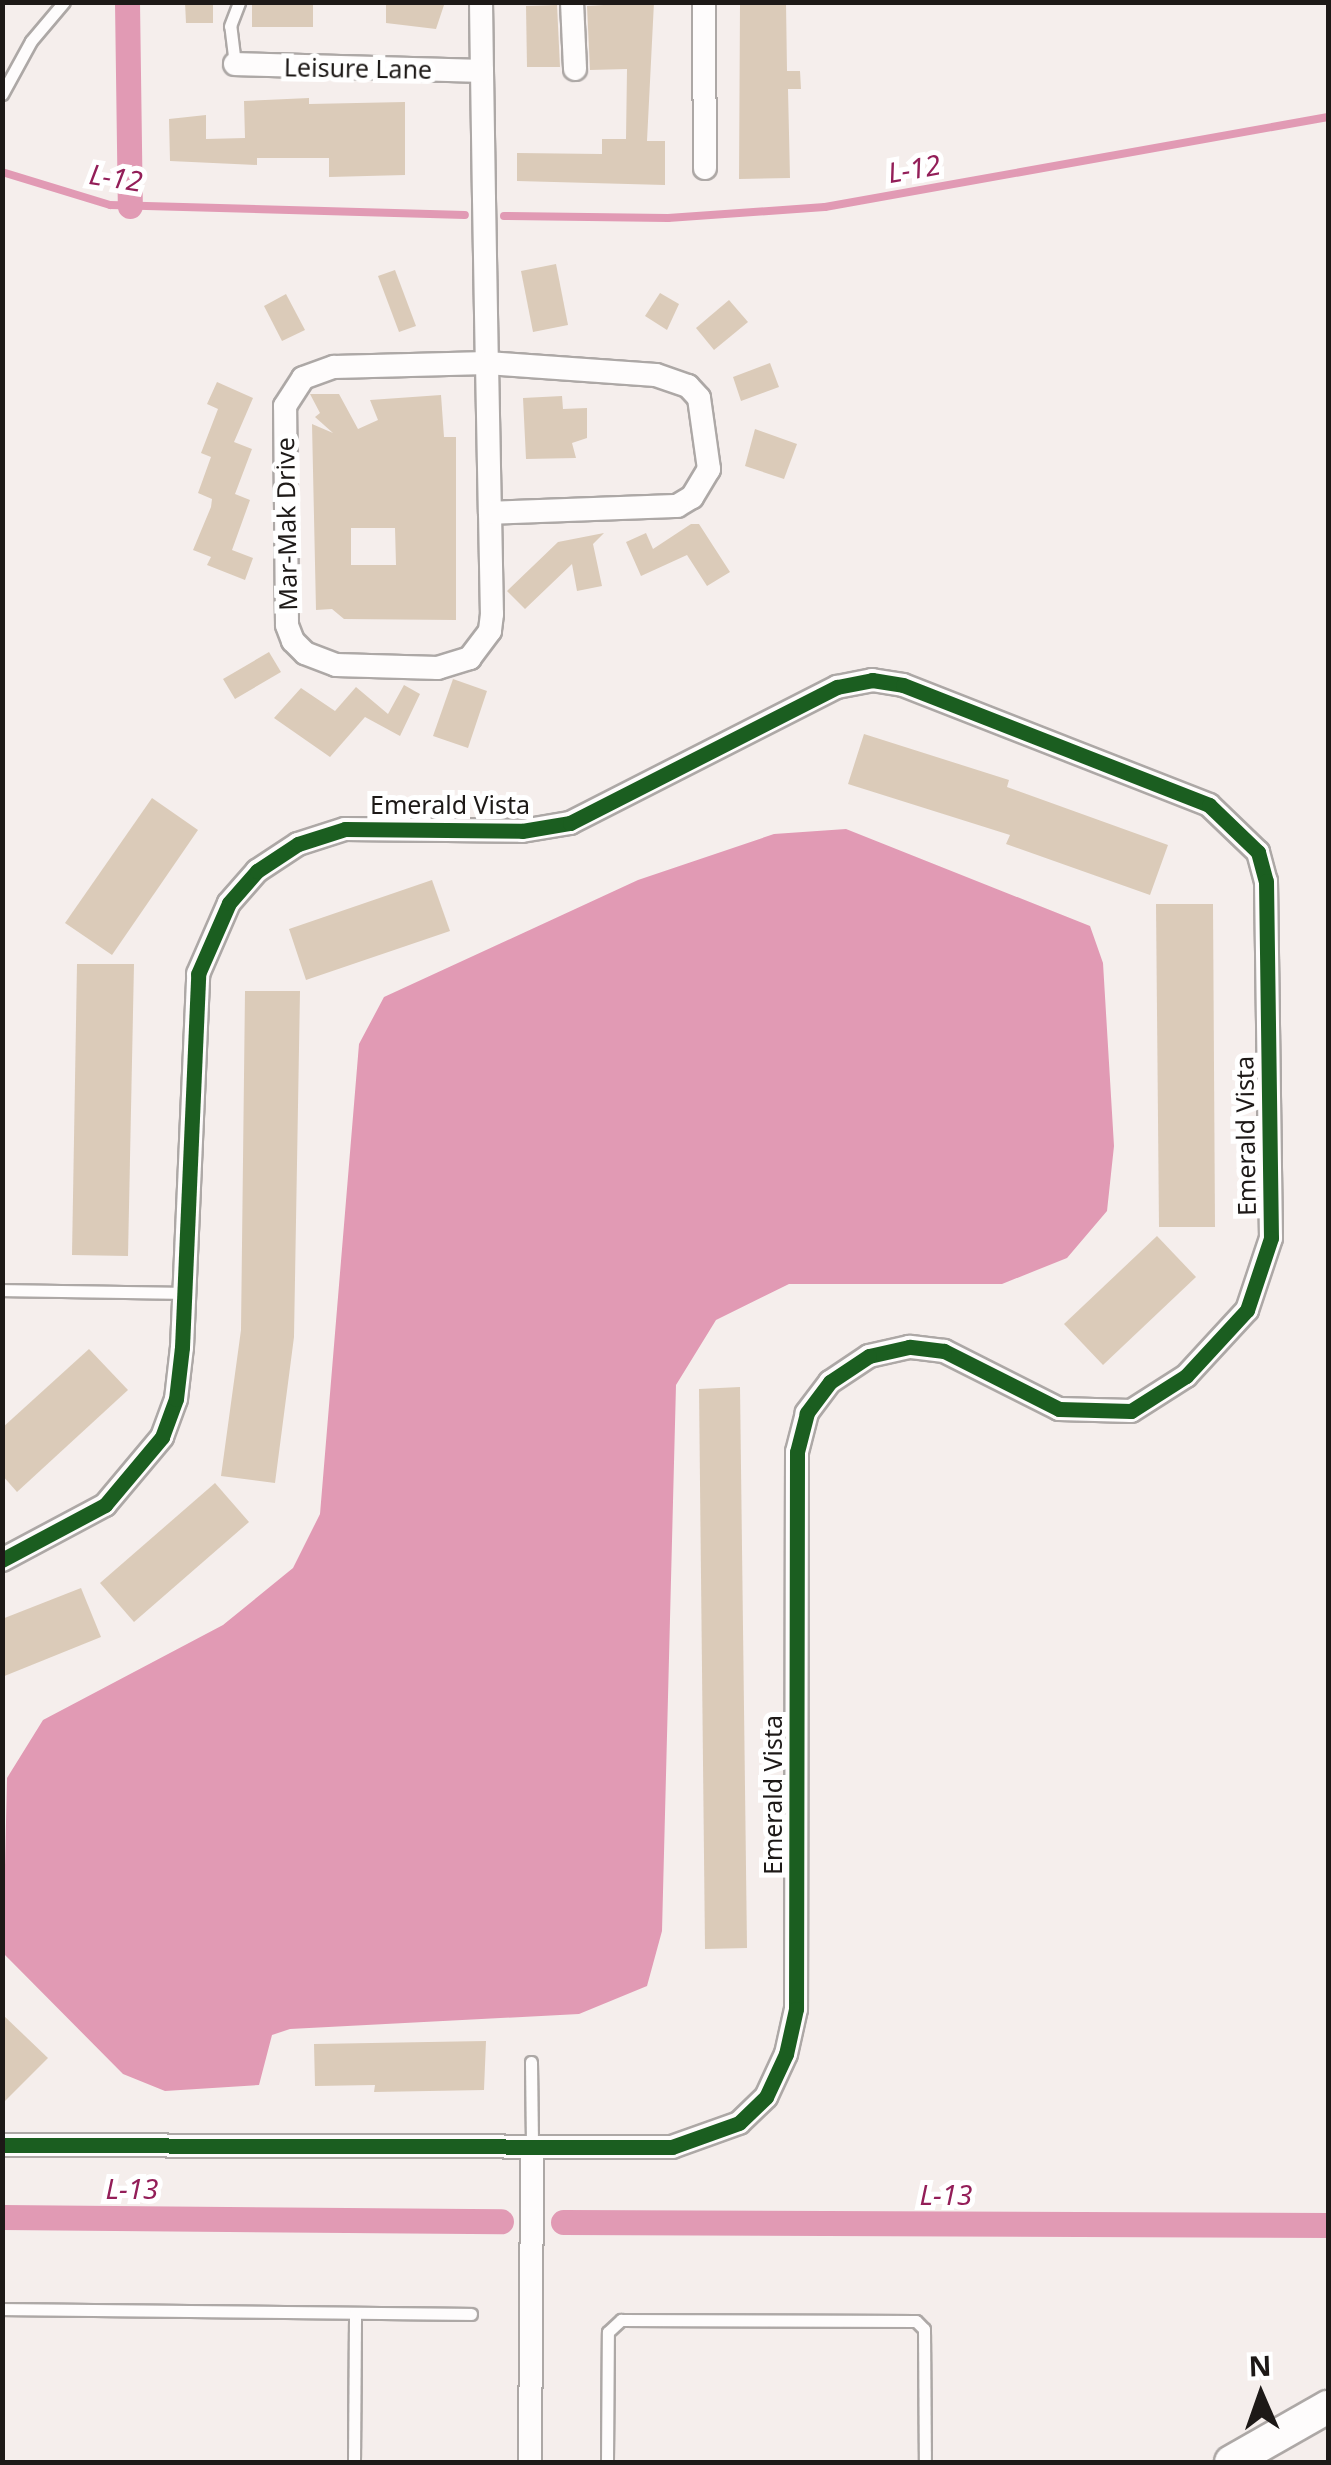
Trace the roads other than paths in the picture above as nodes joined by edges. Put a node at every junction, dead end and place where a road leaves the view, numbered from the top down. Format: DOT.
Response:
graph roads {
  1 [pos="64,2"];
  2 [pos="239,2"];
  3 [pos="481,2"];
  4 [pos="572,2"];
  5 [pos="704,2"];
  6 [pos="235,64"];
  7 [pos="575,69"];
  8 [pos="482,71"];
  9 [pos="2,94"];
  10 [pos="706,168"];
  11 [pos="487,362"];
  12 [pos="490,513"];
  13 [pos="2,1290"];
  14 [pos="184,1294"];
  15 [pos="2,1560"];
  16 [pos="532,2062"];
  17 [pos="2,2145"];
  18 [pos="532,2146"];
  19 [pos="2,2309"];
  20 [pos="355,2313"];
  21 [pos="471,2314"];
  22 [pos="1328,2407"];
  23 [pos="354,2462"];
  24 [pos="530,2462"];
  25 [pos="606,2462"];
  26 [pos="925,2462"];
  27 [pos="1232,2462"];
  1 -- 9 [label="lane"];
  2 -- 6 [label="lane"];
  3 -- 8 [label="street"];
  4 -- 7 [label="street"];
  5 -- 10 [label="street"];
  6 -- 8 [label="street, Leisure Lane"];
  8 -- 11 [label="street"];
  11 -- 12 [label="street"];
  11 -- 12 [label="street"];
  11 -- 12 [label="street, Mar-Mak Drive"];
  13 -- 14 [label="lane"];
  14 -- 15 [label="street, Emerald Vista"];
  14 -- 18 [label="street, Emerald Vista"];
  16 -- 18 [label="lane"];
  17 -- 18 [label="street, Emerald Vista"];
  18 -- 24 [label="street"];
  19 -- 20 [label="lane"];
  20 -- 21 [label="lane"];
  20 -- 23 [label="lane"];
  22 -- 27 [label="street"];
  25 -- 26 [label="lane"];
}
